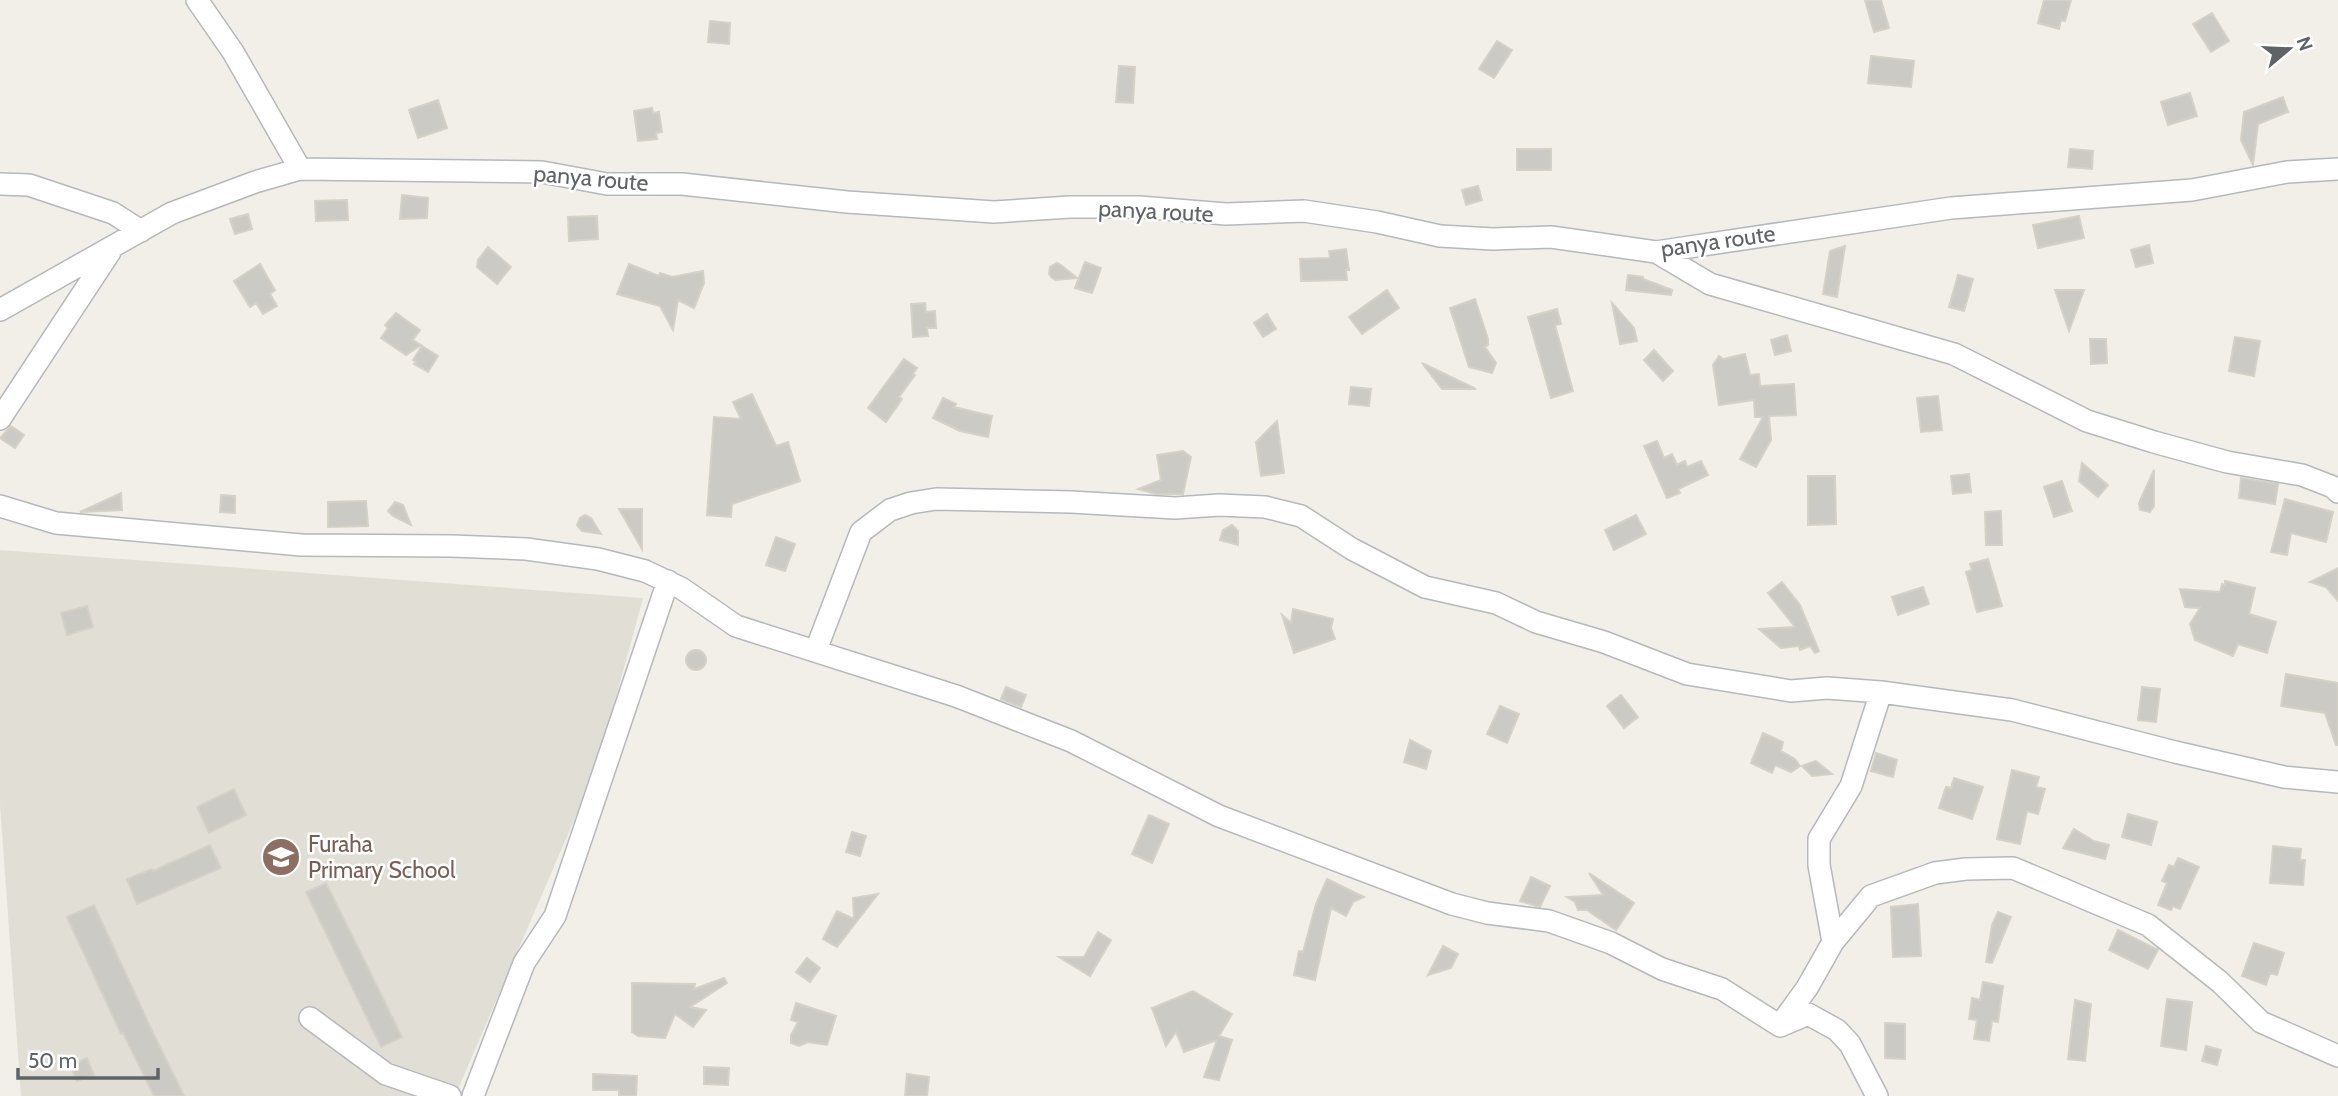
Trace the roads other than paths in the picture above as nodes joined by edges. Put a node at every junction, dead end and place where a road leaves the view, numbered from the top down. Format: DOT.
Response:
graph roads {
  1 [pos="197,0"];
  2 [pos="300,169"];
  3 [pos="2338,169"];
  4 [pos="0,184"];
  5 [pos="141,231"];
  6 [pos="113,247"];
  7 [pos="1656,252"];
  8 [pos="0,310"];
  9 [pos="0,419"];
  10 [pos="2338,492"];
  11 [pos="0,506"];
  12 [pos="668,581"];
  13 [pos="816,650"];
  14 [pos="1881,692"];
  15 [pos="2338,782"];
  16 [pos="1833,942"];
  17 [pos="310,1018"];
  18 [pos="1780,1026"];
  19 [pos="2338,1056"];
  20 [pos="450,1096"];
  21 [pos="473,1096"];
  22 [pos="1877,1096"];
  1 -- 2 [label="street"];
  2 -- 5 [label="street, panya route"];
  2 -- 7 [label="street, panya route"];
  3 -- 7 [label="street, panya route"];
  4 -- 5 [label="street"];
  5 -- 6 [label="street, panya route"];
  6 -- 8 [label="street, panya route"];
  6 -- 9 [label="street"];
  7 -- 10 [label="street"];
  11 -- 12 [label="street"];
  12 -- 13 [label="street"];
  12 -- 21 [label="street"];
  13 -- 14 [label="street"];
  13 -- 18 [label="street"];
  14 -- 15 [label="street"];
  14 -- 16 [label="street"];
  16 -- 18 [label="street"];
  16 -- 19 [label="street"];
  17 -- 20 [label="street"];
  18 -- 22 [label="street"];
}
